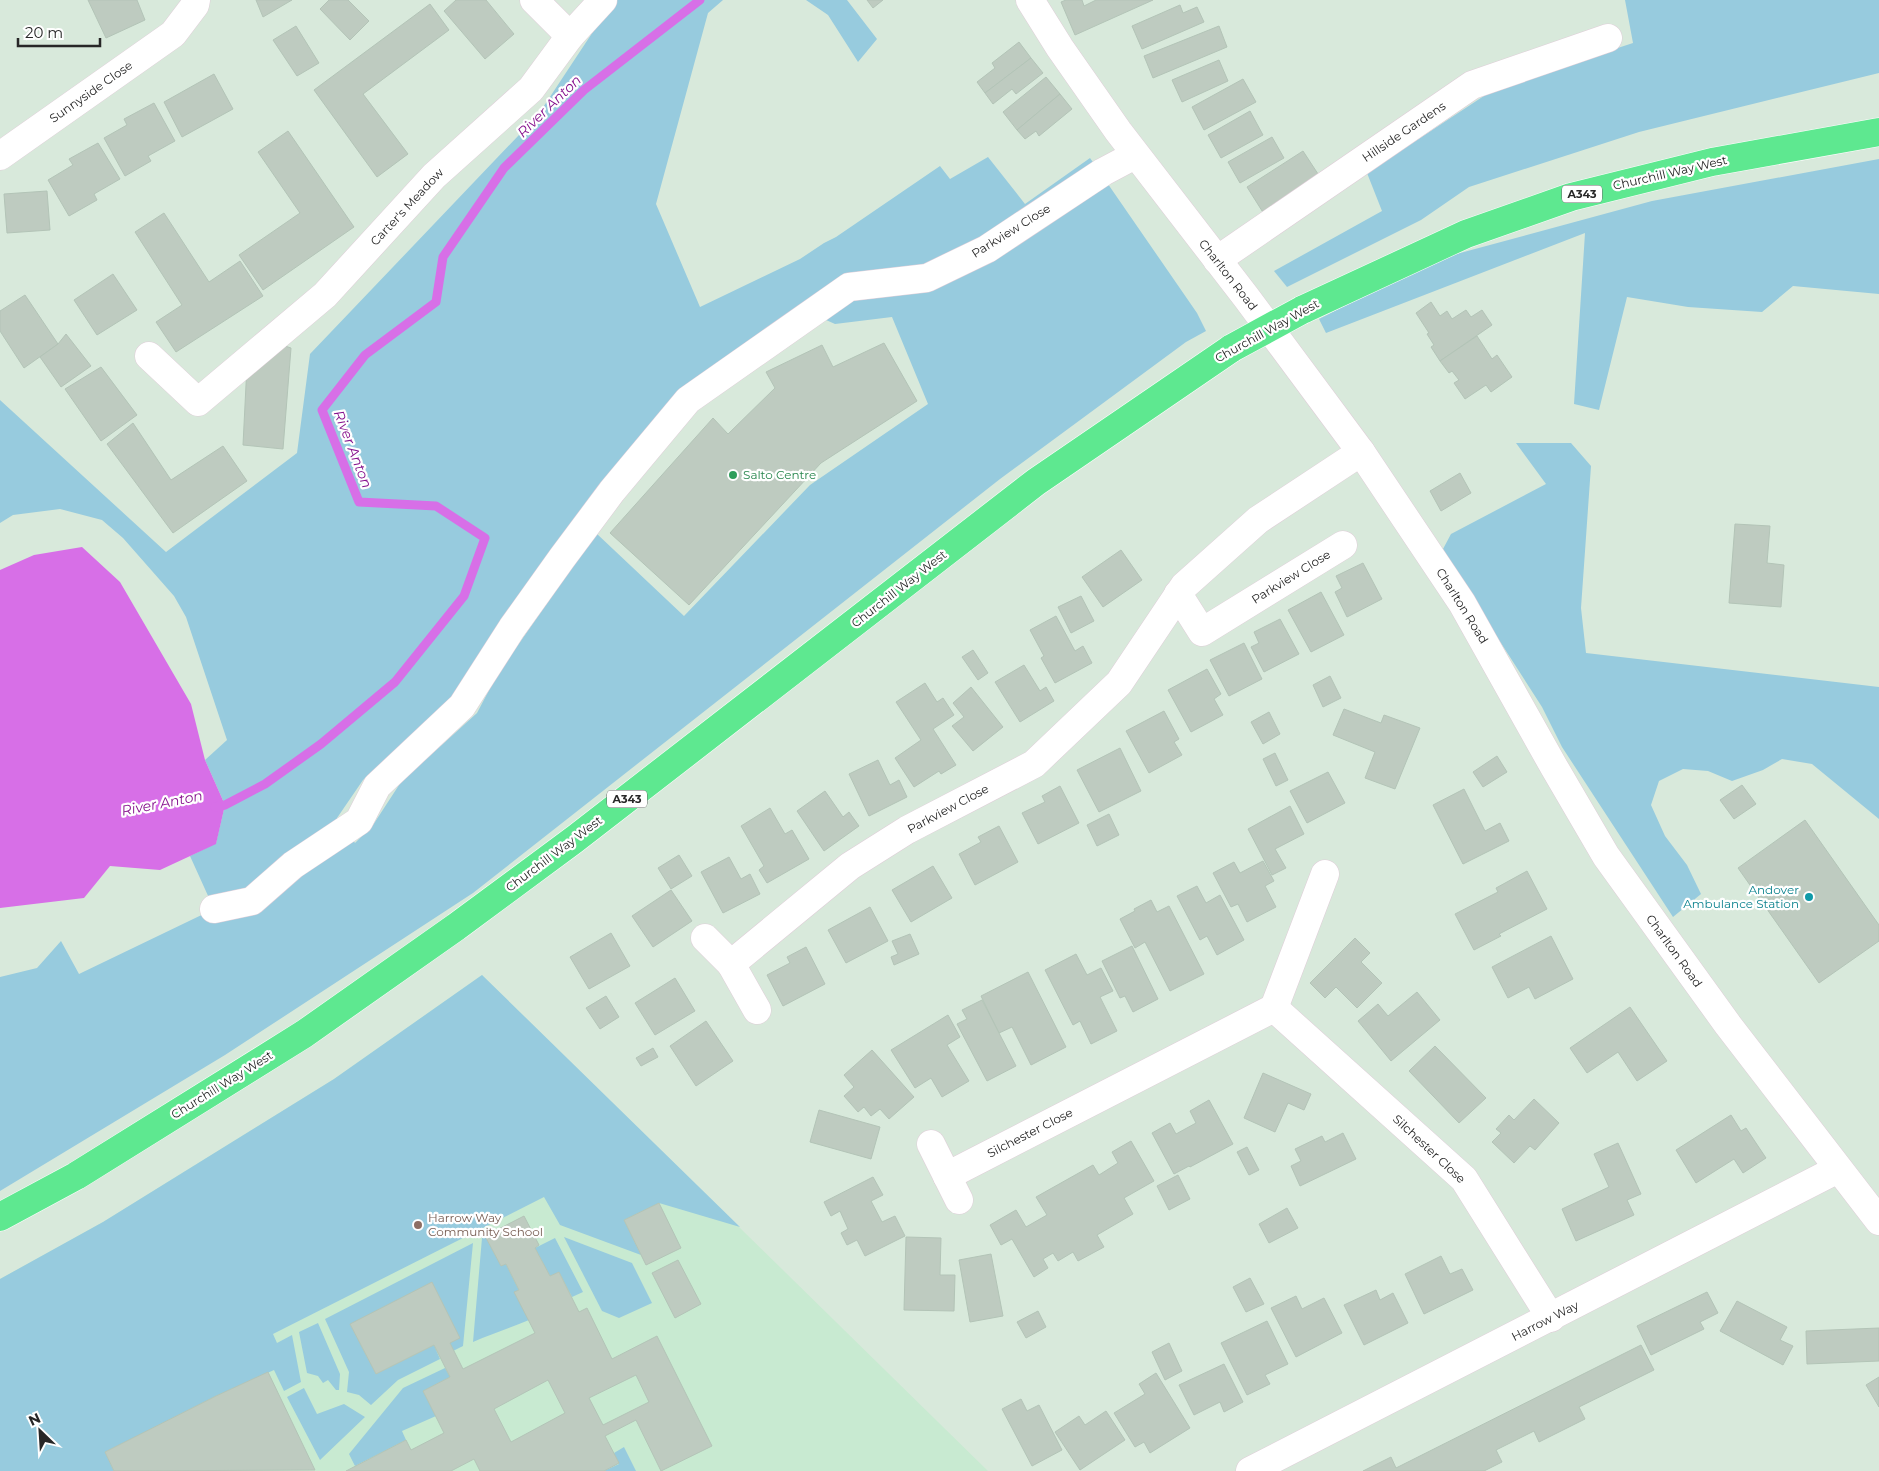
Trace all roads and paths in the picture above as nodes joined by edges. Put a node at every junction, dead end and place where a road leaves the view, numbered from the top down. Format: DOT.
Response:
graph roads {
  1 [pos="196,0"];
  2 [pos="534,0"];
  3 [pos="603,0"];
  4 [pos="1030,0"];
  5 [pos="570,36"];
  6 [pos="1608,38"];
  7 [pos="1879,132"];
  8 [pos="1135,155"];
  9 [pos="0,156"];
  10 [pos="1217,260"];
  11 [pos="149,356"];
  12 [pos="1361,452"];
  13 [pos="1343,545"];
  14 [pos="1178,594"];
  15 [pos="1325,874"];
  16 [pos="214,909"];
  17 [pos="705,938"];
  18 [pos="731,964"];
  19 [pos="1274,1008"];
  20 [pos="757,1010"];
  21 [pos="931,1144"];
  22 [pos="1838,1169"];
  23 [pos="947,1176"];
  24 [pos="958,1200"];
  25 [pos="0,1217"];
  26 [pos="1879,1221"];
  27 [pos="1551,1318"];
  28 [pos="1250,1471"];
  1 -- 9 [label="street, Sunnyside Close"];
  2 -- 5 [label="street"];
  3 -- 5 [label="street, Carter's Meadow"];
  4 -- 8 [label="street, Charlton Road"];
  5 -- 11 [label="street, Carter's Meadow"];
  6 -- 10 [label="street, Hillside Gardens"];
  7 -- 25 [label="main road, Churchill Way West / A343, bridge"];
  8 -- 10 [label="street, Charlton Road"];
  8 -- 16 [label="street, Parkview Close"];
  10 -- 12 [label="street, Charlton Road"];
  12 -- 14 [label="street, Parkview Close"];
  12 -- 22 [label="street, Charlton Road"];
  13 -- 14 [label="street, Parkview Close"];
  14 -- 18 [label="street, Parkview Close"];
  15 -- 19 [label="street"];
  17 -- 18 [label="street"];
  18 -- 20 [label="street"];
  19 -- 23 [label="street, Silchester Close"];
  19 -- 27 [label="street, Silchester Close"];
  21 -- 23 [label="street"];
  22 -- 26 [label="street, Charlton Road"];
  22 -- 27 [label="street, Harrow Way"];
  23 -- 24 [label="street"];
  27 -- 28 [label="street, Harrow Way"];
}
